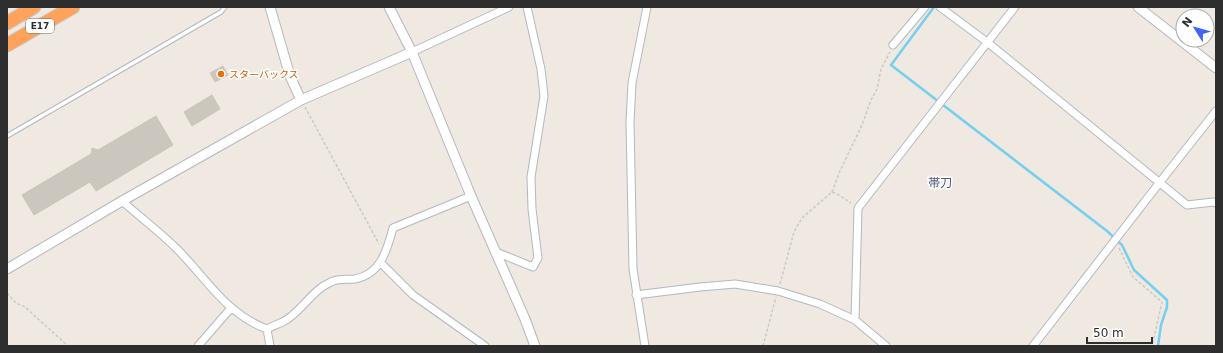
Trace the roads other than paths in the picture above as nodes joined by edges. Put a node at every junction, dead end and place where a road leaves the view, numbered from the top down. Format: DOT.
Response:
graph roads {
  1 [pos="34,7"];
  2 [pos="73,7"];
  3 [pos="225,7"];
  4 [pos="270,7"];
  5 [pos="389,7"];
  6 [pos="509,7"];
  7 [pos="527,7"];
  8 [pos="646,7"];
  9 [pos="925,7"];
  10 [pos="940,7"];
  11 [pos="1015,7"];
  12 [pos="1138,7"];
  13 [pos="7,23"];
  14 [pos="987,42"];
  15 [pos="7,45"];
  16 [pos="893,45"];
  17 [pos="412,52"];
  18 [pos="1216,68"];
  19 [pos="301,100"];
  20 [pos="1216,112"];
  21 [pos="7,136"];
  22 [pos="1160,182"];
  23 [pos="471,196"];
  24 [pos="122,201"];
  25 [pos="1216,203"];
  26 [pos="496,252"];
  27 [pos="380,262"];
  28 [pos="7,269"];
  29 [pos="636,295"];
  30 [pos="231,308"];
  31 [pos="856,320"];
  32 [pos="267,329"];
  33 [pos="198,346"];
  34 [pos="270,346"];
  35 [pos="485,346"];
  36 [pos="535,346"];
  37 [pos="645,346"];
  38 [pos="886,346"];
  39 [pos="1034,346"];
  1 -- 13 [label="highway, E17"];
  2 -- 15 [label="highway, E17"];
  3 -- 21 [label="lane"];
  4 -- 19 [label="street"];
  5 -- 17 [label="street"];
  6 -- 17 [label="street"];
  7 -- 26 [label="street"];
  8 -- 29 [label="street"];
  9 -- 16 [label="street"];
  10 -- 14 [label="street"];
  11 -- 14 [label="street"];
  12 -- 18 [label="street"];
  14 -- 22 [label="street"];
  14 -- 31 [label="street"];
  17 -- 19 [label="street"];
  17 -- 23 [label="street"];
  19 -- 24 [label="street"];
  20 -- 22 [label="street"];
  22 -- 25 [label="street"];
  22 -- 39 [label="street"];
  23 -- 26 [label="street"];
  23 -- 27 [label="street"];
  24 -- 28 [label="street"];
  24 -- 30 [label="street"];
  26 -- 36 [label="street"];
  27 -- 32 [label="street"];
  27 -- 35 [label="street"];
  29 -- 31 [label="street"];
  29 -- 37 [label="street"];
  30 -- 32 [label="street"];
  30 -- 33 [label="street"];
  31 -- 38 [label="street"];
  32 -- 34 [label="street"];
}
